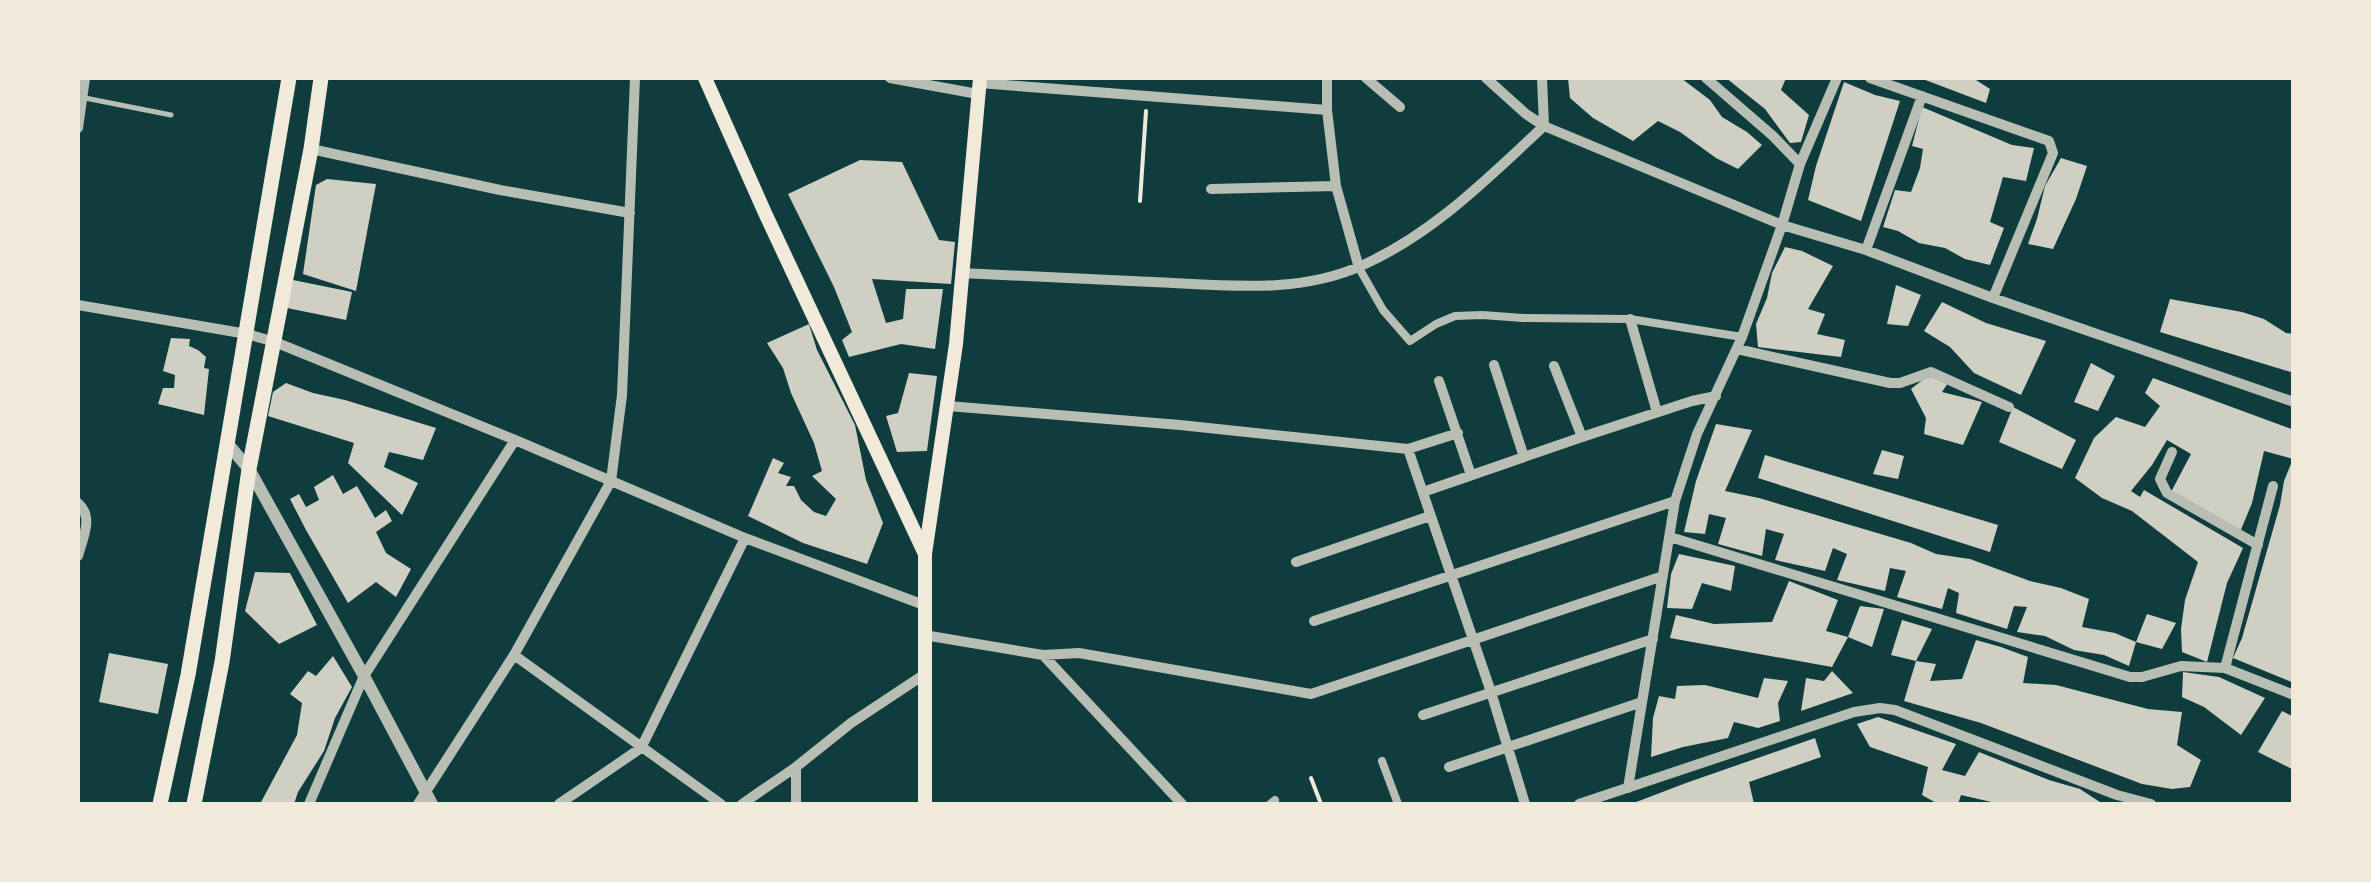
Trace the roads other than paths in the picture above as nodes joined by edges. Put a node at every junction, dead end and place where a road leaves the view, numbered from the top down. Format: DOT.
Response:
graph roads {
  1 [pos="85,78"];
  2 [pos="289,78"];
  3 [pos="321,78"];
  4 [pos="635,78"];
  5 [pos="705,78"];
  6 [pos="890,78"];
  7 [pos="1327,78"];
  8 [pos="1366,78"];
  9 [pos="1486,78"];
  10 [pos="1542,78"];
  11 [pos="1706,78"];
  12 [pos="1837,78"];
  13 [pos="1870,78"];
  14 [pos="979,85"];
  15 [pos="1922,96"];
  16 [pos="82,97"];
  17 [pos="1400,107"];
  18 [pos="1327,110"];
  19 [pos="171,115"];
  20 [pos="1544,126"];
  21 [pos="78,128"];
  22 [pos="311,149"];
  23 [pos="1800,164"];
  24 [pos="1336,186"];
  25 [pos="1211,188"];
  26 [pos="630,214"];
  27 [pos="1782,225"];
  28 [pos="1866,250"];
  29 [pos="1359,268"];
  30 [pos="962,274"];
  31 [pos="1993,298"];
  32 [pos="78,305"];
  33 [pos="1630,319"];
  34 [pos="247,334"];
  35 [pos="1742,337"];
  36 [pos="275,342"];
  37 [pos="1737,349"];
  38 [pos="1494,366"];
  39 [pos="1554,366"];
  40 [pos="1439,381"];
  41 [pos="1716,396"];
  42 [pos="2294,402"];
  43 [pos="948,406"];
  44 [pos="2009,407"];
  45 [pos="1657,412"];
  46 [pos="1458,433"];
  47 [pos="1582,437"];
  48 [pos="515,440"];
  49 [pos="227,444"];
  50 [pos="1408,450"];
  51 [pos="2172,452"];
  52 [pos="1524,457"];
  53 [pos="249,469"];
  54 [pos="1471,475"];
  55 [pos="611,481"];
  56 [pos="2273,486"];
  57 [pos="1423,492"];
  58 [pos="1676,501"];
  59 [pos="78,502"];
  60 [pos="1430,516"];
  61 [pos="1670,537"];
  62 [pos="745,538"];
  63 [pos="2258,545"];
  64 [pos="925,554"];
  65 [pos="78,556"];
  66 [pos="1296,562"];
  67 [pos="1450,575"];
  68 [pos="1663,576"];
  69 [pos="924,606"];
  70 [pos="1314,621"];
  71 [pos="924,636"];
  72 [pos="1653,638"];
  73 [pos="1472,641"];
  74 [pos="514,655"];
  75 [pos="1043,656"];
  76 [pos="2225,668"];
  77 [pos="925,674"];
  78 [pos="364,676"];
  79 [pos="1491,692"];
  80 [pos="2294,696"];
  81 [pos="1642,702"];
  82 [pos="1423,715"];
  83 [pos="641,748"];
  84 [pos="1508,748"];
  85 [pos="1382,760"];
  86 [pos="796,767"];
  87 [pos="1449,767"];
  88 [pos="1628,788"];
  89 [pos="425,800"];
  90 [pos="2119,800"];
  91 [pos="929,803"];
  92 [pos="160,804"];
  93 [pos="194,804"];
  94 [pos="309,804"];
  95 [pos="559,804"];
  96 [pos="721,804"];
  97 [pos="742,804"];
  98 [pos="796,804"];
  99 [pos="1182,804"];
  100 [pos="1398,804"];
  101 [pos="1525,804"];
  102 [pos="1579,804"];
  103 [pos="2151,804"];
  1 -- 16 [label="street"];
  2 -- 34 [label="main road"];
  3 -- 22 [label="main road"];
  4 -- 26 [label="street"];
  5 -- 64 [label="main road"];
  6 -- 14 [label="street"];
  7 -- 18 [label="street"];
  8 -- 17 [label="street"];
  9 -- 20 [label="street"];
  10 -- 20 [label="street"];
  11 -- 23 [label="street"];
  12 -- 23 [label="street"];
  13 -- 15 [label="street"];
  14 -- 18 [label="street"];
  14 -- 30 [label="main road"];
  15 -- 28 [label="street"];
  15 -- 31 [label="street"];
  16 -- 19 [label="lane"];
  16 -- 21 [label="street"];
  18 -- 24 [label="street"];
  20 -- 27 [label="street"];
  20 -- 29 [label="street"];
  22 -- 26 [label="street"];
  22 -- 36 [label="main road"];
  23 -- 27 [label="street"];
  24 -- 25 [label="street"];
  24 -- 29 [label="street"];
  26 -- 55 [label="street"];
  27 -- 28 [label="street"];
  27 -- 35 [label="street"];
  28 -- 31 [label="street"];
  29 -- 30 [label="street"];
  29 -- 33 [label="street"];
  30 -- 43 [label="main road"];
  31 -- 42 [label="street"];
  32 -- 34 [label="street"];
  33 -- 35 [label="street"];
  33 -- 45 [label="street"];
  34 -- 36 [label="street"];
  34 -- 49 [label="main road"];
  35 -- 37 [label="street"];
  36 -- 48 [label="street"];
  36 -- 53 [label="main road"];
  37 -- 41 [label="street"];
  37 -- 44 [label="street"];
  38 -- 52 [label="street"];
  39 -- 47 [label="street"];
  40 -- 46 [label="street"];
  41 -- 45 [label="street"];
  41 -- 58 [label="street"];
  43 -- 50 [label="street"];
  43 -- 64 [label="main road"];
  45 -- 47 [label="street"];
  46 -- 50 [label="street"];
  46 -- 54 [label="street"];
  47 -- 52 [label="street"];
  48 -- 55 [label="street"];
  48 -- 78 [label="street"];
  49 -- 53 [label="street"];
  49 -- 92 [label="main road"];
  50 -- 57 [label="street"];
  51 -- 63 [label="street"];
  52 -- 54 [label="street"];
  53 -- 78 [label="street"];
  53 -- 93 [label="main road"];
  54 -- 57 [label="street"];
  55 -- 62 [label="street"];
  55 -- 74 [label="street"];
  56 -- 63 [label="street"];
  57 -- 60 [label="street"];
  58 -- 61 [label="street"];
  58 -- 67 [label="street"];
  59 -- 65 [label="street"];
  60 -- 66 [label="street"];
  60 -- 67 [label="street"];
  61 -- 68 [label="street"];
  61 -- 76 [label="street"];
  62 -- 69 [label="street"];
  62 -- 83 [label="street"];
  63 -- 76 [label="street"];
  64 -- 69 [label="main road"];
  67 -- 70 [label="street"];
  67 -- 73 [label="street"];
  68 -- 72 [label="street"];
  68 -- 73 [label="street"];
  69 -- 71 [label="main road"];
  71 -- 75 [label="street"];
  71 -- 77 [label="main road"];
  72 -- 79 [label="street"];
  72 -- 81 [label="street"];
  73 -- 75 [label="street"];
  73 -- 79 [label="street"];
  74 -- 83 [label="street"];
  74 -- 89 [label="street"];
  75 -- 99 [label="street"];
  76 -- 80 [label="street"];
  77 -- 86 [label="street"];
  77 -- 91 [label="main road"];
  78 -- 89 [label="street"];
  78 -- 94 [label="street"];
  79 -- 82 [label="street"];
  79 -- 84 [label="street"];
  81 -- 84 [label="street"];
  81 -- 88 [label="street"];
  83 -- 95 [label="street"];
  83 -- 96 [label="street"];
  84 -- 87 [label="street"];
  84 -- 101 [label="street"];
  85 -- 100 [label="street"];
  86 -- 97 [label="street"];
  86 -- 98 [label="street"];
  88 -- 90 [label="street"];
  88 -- 102 [label="street"];
  90 -- 103 [label="street"];
}
